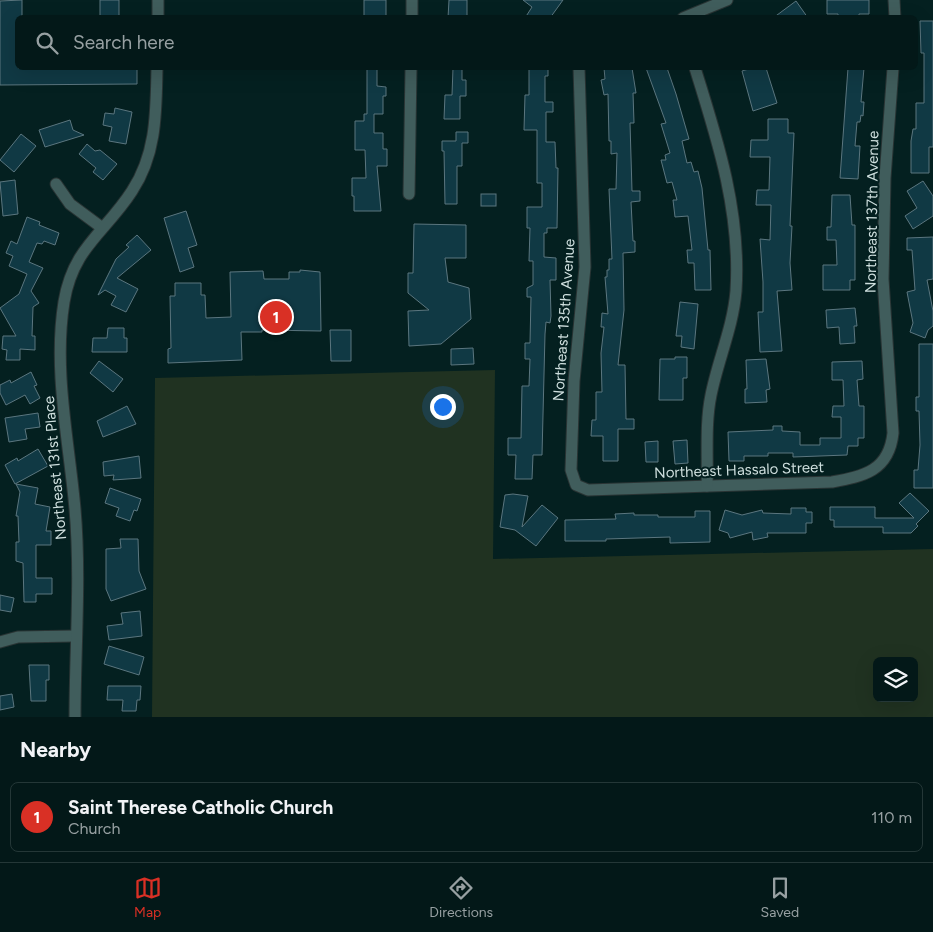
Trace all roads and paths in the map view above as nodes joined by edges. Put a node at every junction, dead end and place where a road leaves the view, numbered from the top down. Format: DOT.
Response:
graph roads {
  1 [pos="158,0"];
  2 [pos="412,0"];
  3 [pos="894,0"];
  4 [pos="723,1"];
  5 [pos="158,15"];
  6 [pos="412,15"];
  7 [pos="690,15"];
  8 [pos="895,15"];
  9 [pos="157,70"];
  10 [pos="411,70"];
  11 [pos="579,70"];
  12 [pos="696,70"];
  13 [pos="893,70"];
  14 [pos="56,184"];
  15 [pos="409,194"];
  16 [pos="101,227"];
  17 [pos="890,448"];
  18 [pos="576,485"];
  19 [pos="707,486"];
  20 [pos="75,636"];
  21 [pos="0,642"];
  22 [pos="75,717"];
  1 -- 5 [label="street"];
  2 -- 6 [label="street"];
  3 -- 8 [label="street"];
  4 -- 7 [label="street"];
  9 -- 16 [label="street, Northeast 131st Place"];
  10 -- 15 [label="street"];
  11 -- 18 [label="street, Northeast 135th Avenue"];
  12 -- 19 [label="street"];
  13 -- 17 [label="street, Northeast 137th Avenue"];
  14 -- 16 [label="street"];
  16 -- 20 [label="street, Northeast 131st Place"];
  17 -- 19 [label="street, Northeast Hassalo Street"];
  18 -- 19 [label="street, Northeast Hassalo Street"];
  20 -- 21 [label="street"];
  20 -- 22 [label="street, Northeast 131st Place"];
}
